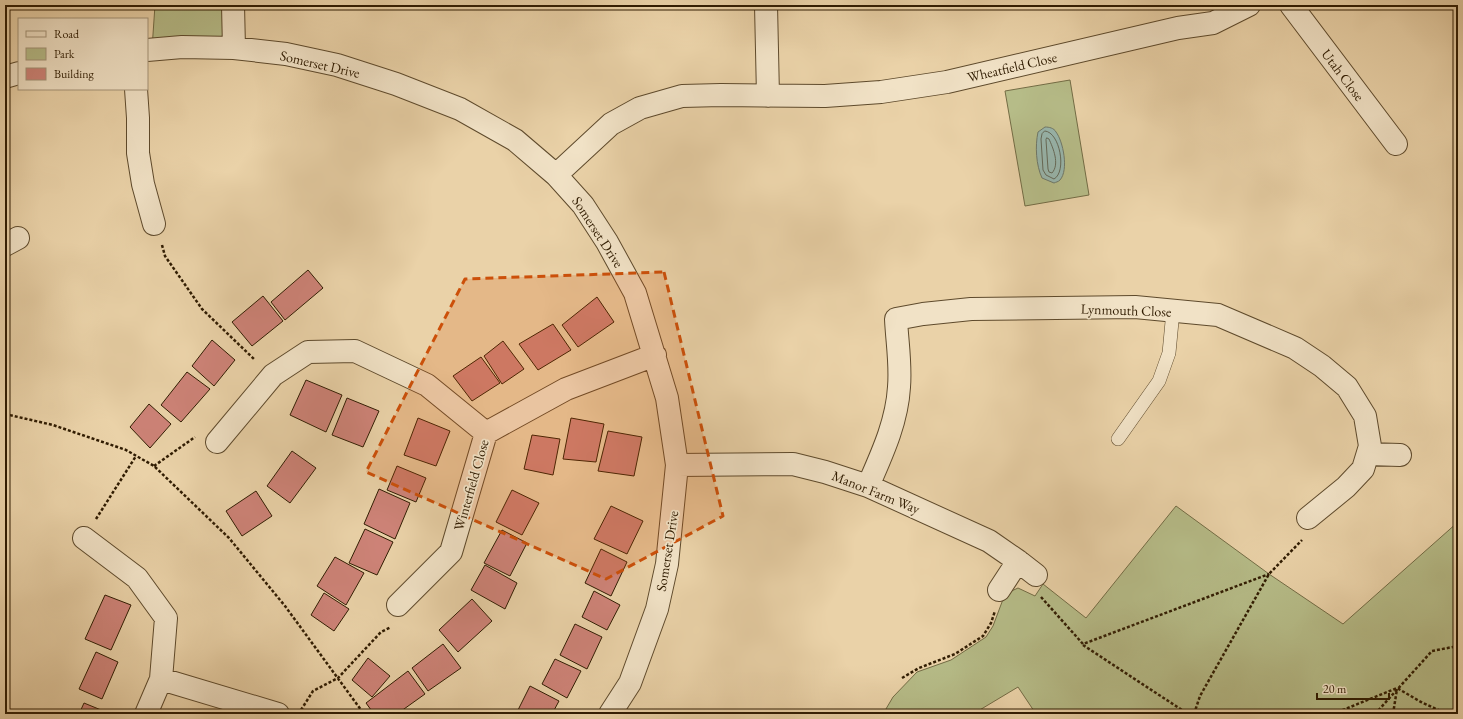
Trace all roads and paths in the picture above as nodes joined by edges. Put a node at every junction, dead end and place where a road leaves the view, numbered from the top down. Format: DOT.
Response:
graph roads {
  1 [pos="233,5"];
  2 [pos="766,5"];
  3 [pos="1249,5"];
  4 [pos="1290,5"];
  5 [pos="234,48"];
  6 [pos="148,50"];
  7 [pos="18,73"];
  8 [pos="5,77"];
  9 [pos="136,90"];
  10 [pos="768,96"];
  11 [pos="1396,144"];
  12 [pos="556,175"];
  13 [pos="154,224"];
  14 [pos="1173,311"];
  15 [pos="655,355"];
  16 [pos="273,375"];
  17 [pos="5,414"];
  18 [pos="486,433"];
  19 [pos="1118,439"];
  20 [pos="217,442"];
  21 [pos="1368,454"];
  22 [pos="1400,455"];
  23 [pos="136,456"];
  24 [pos="677,465"];
  25 [pos="154,466"];
  26 [pos="868,486"];
  27 [pos="1308,518"];
  28 [pos="84,538"];
  29 [pos="1018,561"];
  30 [pos="1036,574"];
  31 [pos="1269,574"];
  32 [pos="999,590"];
  33 [pos="398,605"];
  34 [pos="1083,644"];
  35 [pos="1458,646"];
  36 [pos="338,678"];
  37 [pos="902,678"];
  38 [pos="161,679"];
  39 [pos="1397,688"];
  40 [pos="146,714"];
  41 [pos="278,714"];
  42 [pos="299,714"];
  43 [pos="364,714"];
  44 [pos="610,714"];
  45 [pos="1188,714"];
  46 [pos="1194,714"];
  47 [pos="1333,714"];
  48 [pos="1375,714"];
  49 [pos="1393,714"];
  50 [pos="1447,714"];
  1 -- 5 [label="street"];
  2 -- 10 [label="street"];
  3 -- 10 [label="street, Wheatfield Close"];
  4 -- 11 [label="street, Utah Close"];
  5 -- 6 [label="street, Somerset Drive"];
  5 -- 12 [label="street, Somerset Drive"];
  7 -- 8 [label="street"];
  9 -- 13 [label="street"];
  10 -- 12 [label="street, Wheatfield Close"];
  12 -- 15 [label="street, Somerset Drive"];
  13 -- 16 [label="path"];
  14 -- 19 [label="lane"];
  14 -- 21 [label="street, Lynmouth Close"];
  14 -- 26 [label="street, Lynmouth Close"];
  15 -- 18 [label="street, Winterfield Close"];
  15 -- 24 [label="street, Somerset Drive"];
  16 -- 18 [label="street"];
  16 -- 20 [label="street"];
  17 -- 23 [label="path"];
  18 -- 33 [label="street, Winterfield Close"];
  20 -- 25 [label="path"];
  21 -- 22 [label="street"];
  21 -- 27 [label="street, Lynmouth Close"];
  23 -- 25 [label="path"];
  23 -- 28 [label="path"];
  24 -- 26 [label="street, Manor Farm Way"];
  24 -- 44 [label="street, Somerset Drive"];
  25 -- 36 [label="path"];
  26 -- 29 [label="street, Manor Farm Way"];
  27 -- 31 [label="path"];
  28 -- 38 [label="street"];
  29 -- 30 [label="street, Manor Farm Way"];
  29 -- 32 [label="street"];
  30 -- 34 [label="path"];
  31 -- 34 [label="path"];
  31 -- 46 [label="path"];
  32 -- 37 [label="path"];
  33 -- 36 [label="path"];
  34 -- 45 [label="path"];
  35 -- 39 [label="path"];
  36 -- 42 [label="path"];
  36 -- 43 [label="path"];
  38 -- 40 [label="street"];
  38 -- 41 [label="street"];
  39 -- 47 [label="path"];
  39 -- 48 [label="path"];
  39 -- 49 [label="path"];
  39 -- 50 [label="path"];
}
